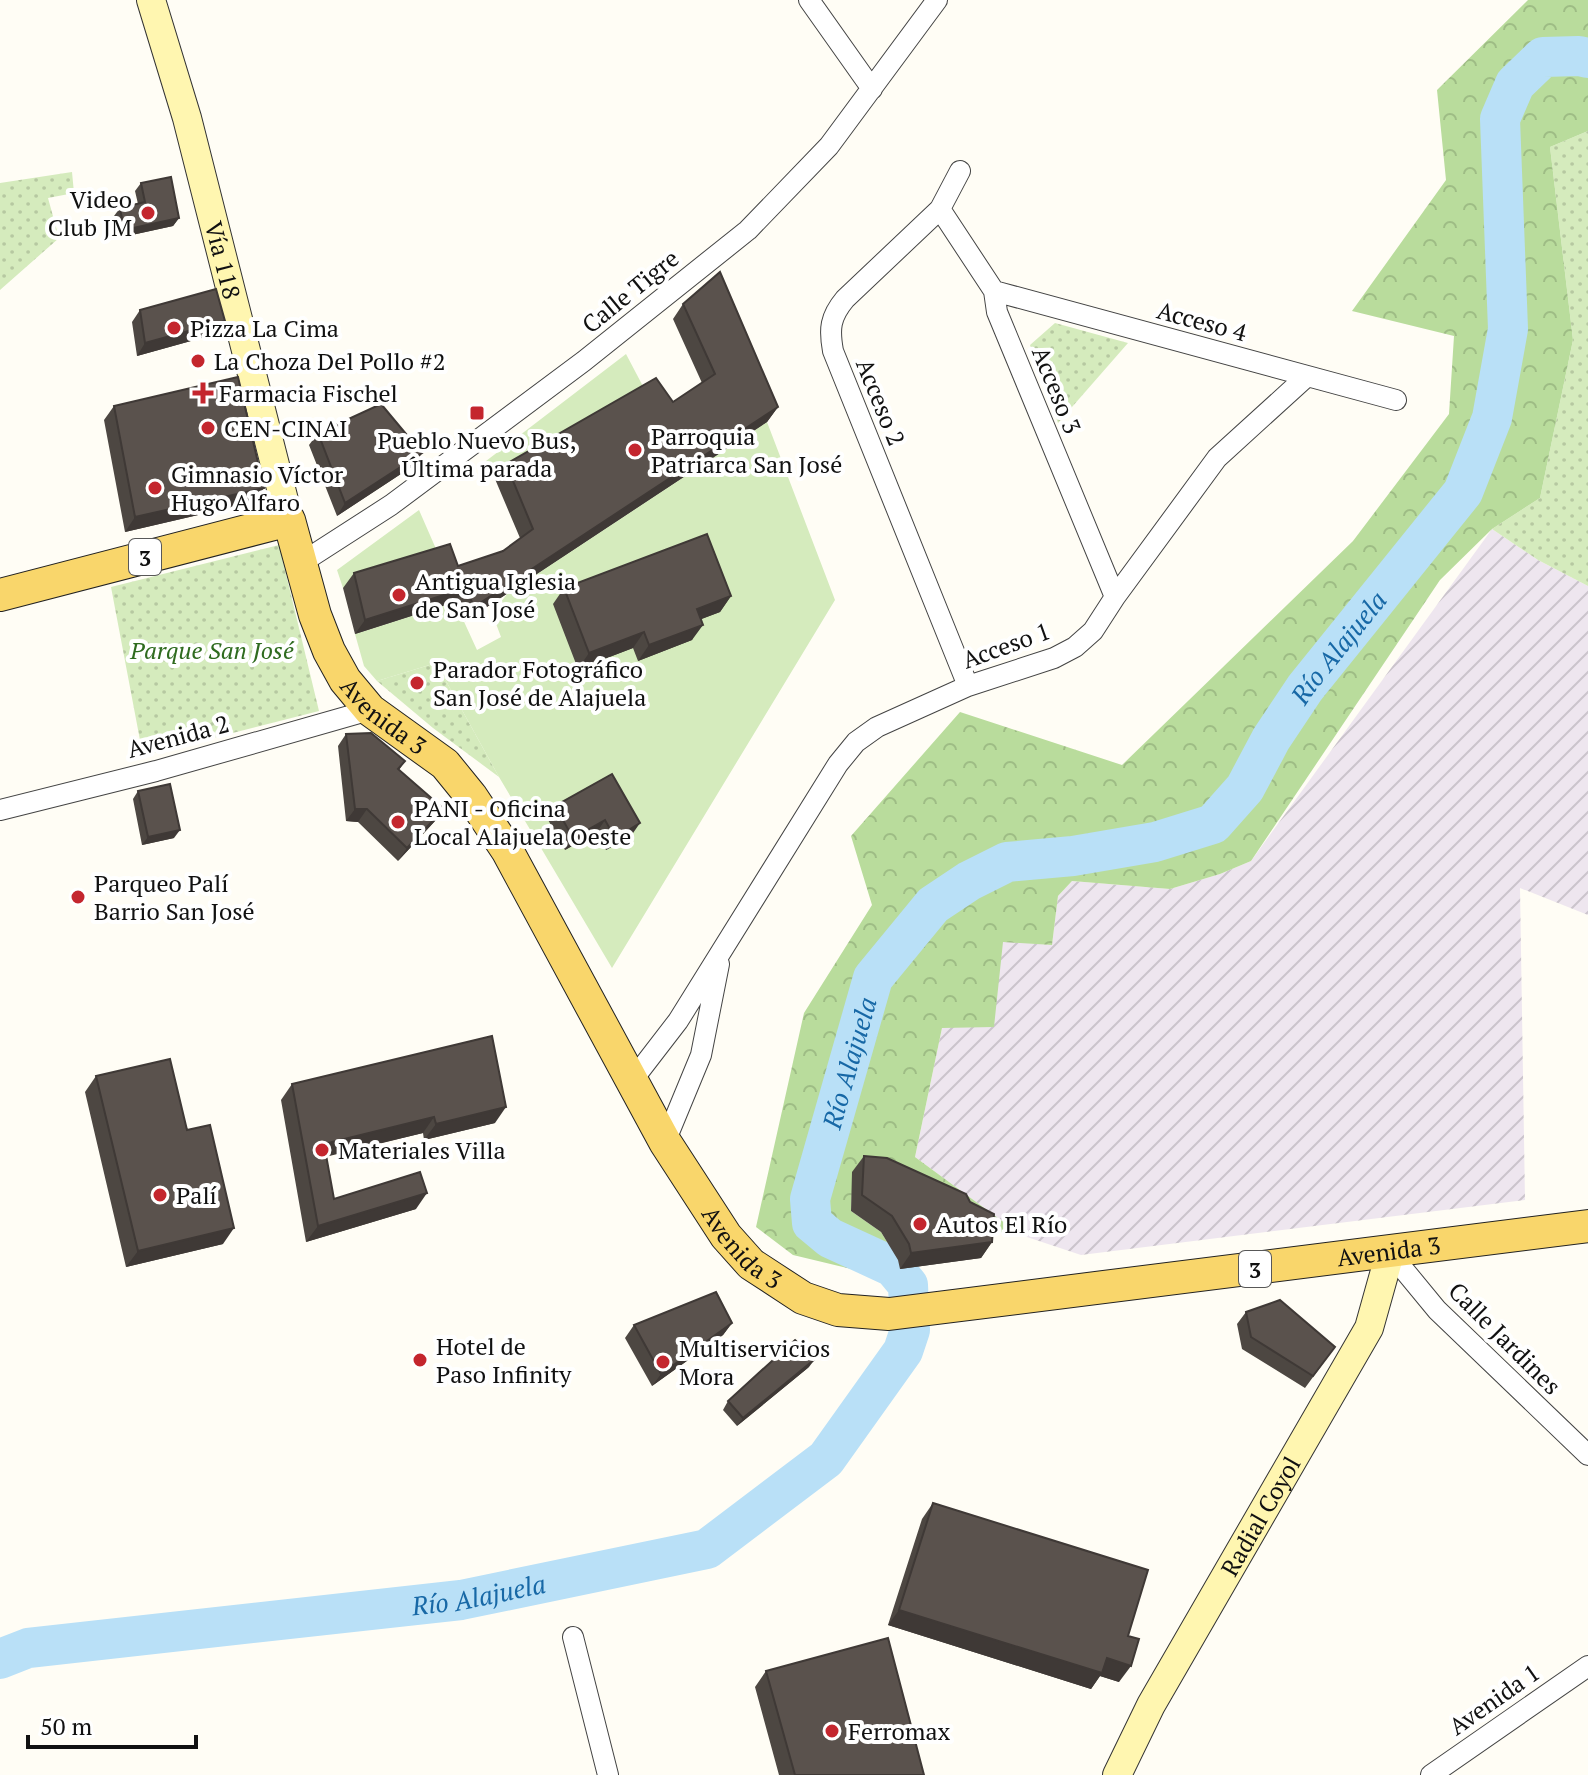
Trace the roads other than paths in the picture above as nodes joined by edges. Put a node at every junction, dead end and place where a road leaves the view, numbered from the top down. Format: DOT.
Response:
graph roads {
  1 [pos="151,0"];
  2 [pos="809,0"];
  3 [pos="937,0"];
  4 [pos="872,89"];
  5 [pos="960,171"];
  6 [pos="940,209"];
  7 [pos="994,291"];
  8 [pos="1306,377"];
  9 [pos="1396,400"];
  10 [pos="289,520"];
  11 [pos="301,563"];
  12 [pos="0,595"];
  13 [pos="1115,597"];
  14 [pos="968,686"];
  15 [pos="370,710"];
  16 [pos="0,810"];
  17 [pos="722,948"];
  18 [pos="631,1082"];
  19 [pos="665,1142"];
  20 [pos="1588,1226"];
  21 [pos="1390,1253"];
  22 [pos="1588,1455"];
  23 [pos="573,1637"];
  24 [pos="1588,1666"];
  25 [pos="608,1775"];
  26 [pos="1117,1775"];
  27 [pos="1431,1775"];
  1 -- 10 [label="street, Vía 118"];
  2 -- 4 [label="street"];
  3 -- 4 [label="street, Calle Tigre"];
  4 -- 11 [label="street, Calle Tigre"];
  5 -- 6 [label="street, Acceso 2"];
  6 -- 7 [label="street, Acceso 3"];
  6 -- 14 [label="street, Acceso 2"];
  7 -- 8 [label="street, Acceso 4"];
  7 -- 13 [label="street, Acceso 3"];
  8 -- 9 [label="street, Acceso 4"];
  8 -- 13 [label="street, Acceso 1"];
  10 -- 11 [label="main road, Avenida 3 / 3"];
  10 -- 12 [label="main road, 3"];
  11 -- 15 [label="main road, Avenida 3 / 3"];
  13 -- 14 [label="street, Acceso 1"];
  14 -- 17 [label="street, Acceso 1"];
  15 -- 16 [label="street, Avenida 2"];
  15 -- 18 [label="main road, Avenida 3 / 3"];
  17 -- 18 [label="street, Acceso 1"];
  17 -- 19 [label="street, Acceso 1"];
  18 -- 19 [label="main road, Avenida 3 / 3"];
  19 -- 21 [label="main road, Avenida 3 / 3"];
  20 -- 21 [label="main road, Avenida 3 / 3"];
  21 -- 22 [label="street, Calle Jardines"];
  21 -- 26 [label="street, Radial Coyol"];
  23 -- 25 [label="street"];
  24 -- 27 [label="street, Avenida 1"];
}
